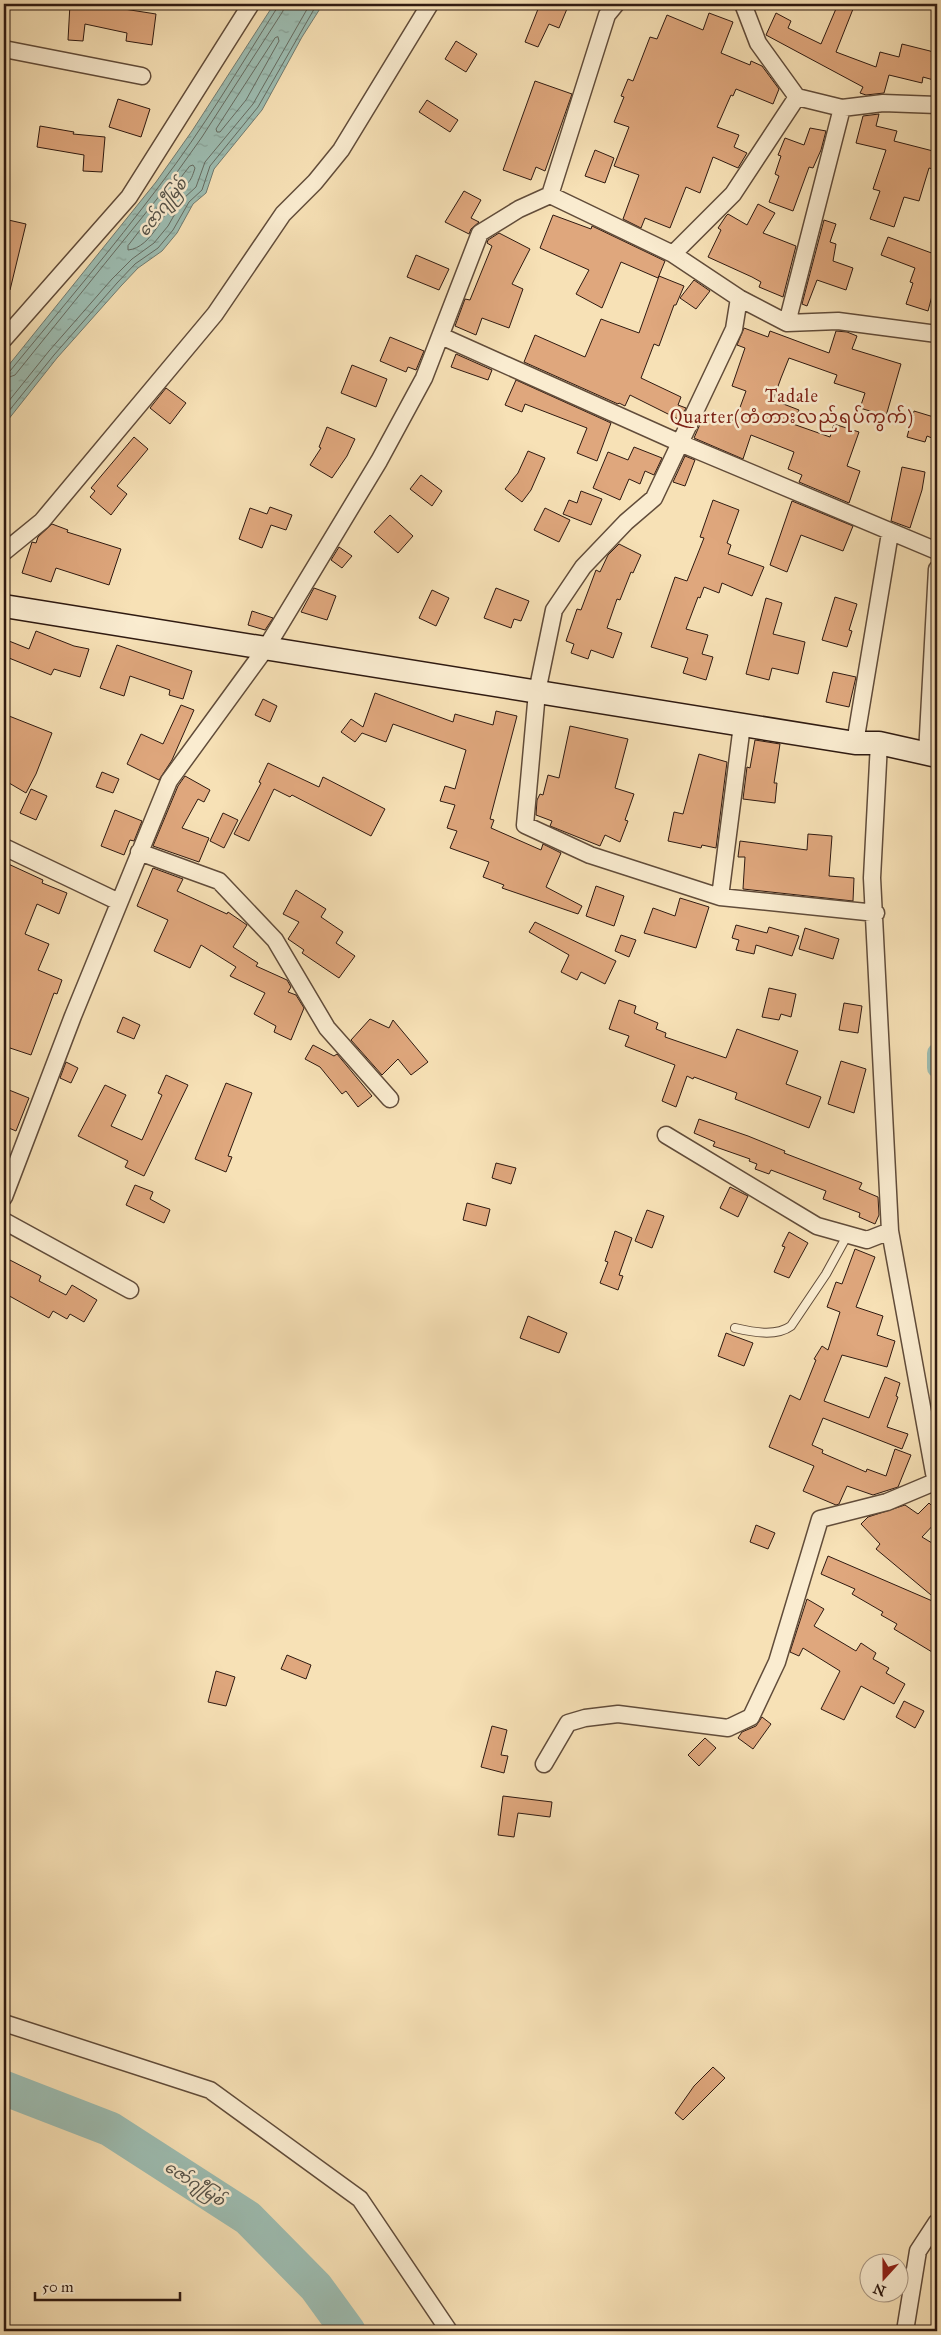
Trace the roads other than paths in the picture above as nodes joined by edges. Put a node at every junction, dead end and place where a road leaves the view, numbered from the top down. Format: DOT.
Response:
graph roads {
  1 [pos="251,4"];
  2 [pos="430,4"];
  3 [pos="616,4"];
  4 [pos="743,4"];
  5 [pos="4,49"];
  6 [pos="142,76"];
  7 [pos="797,97"];
  8 [pos="937,105"];
  9 [pos="842,108"];
  10 [pos="550,195"];
  11 [pos="673,254"];
  12 [pos="739,298"];
  13 [pos="786,323"];
  14 [pos="937,334"];
  15 [pos="440,336"];
  16 [pos="4,339"];
  17 [pos="680,443"];
  18 [pos="890,532"];
  19 [pos="937,551"];
  20 [pos="4,552"];
  21 [pos="937,569"];
  22 [pos="4,606"];
  23 [pos="266,648"];
  24 [pos="537,692"];
  25 [pos="742,724"];
  26 [pos="855,743"];
  27 [pos="879,743"];
  28 [pos="932,755"];
  29 [pos="4,847"];
  30 [pos="139,852"];
  31 [pos="720,897"];
  32 [pos="119,902"];
  33 [pos="876,913"];
  34 [pos="390,1099"];
  35 [pos="666,1135"];
  36 [pos="4,1197"];
  37 [pos="4,1221"];
  38 [pos="890,1231"];
  39 [pos="848,1234"];
  40 [pos="130,1290"];
  41 [pos="735,1328"];
  42 [pos="937,1477"];
  43 [pos="937,1481"];
  44 [pos="544,1764"];
  45 [pos="4,2023"];
  46 [pos="937,2222"];
  47 [pos="449,2331"];
  48 [pos="905,2331"];
  1 -- 16 [label="street"];
  2 -- 20 [label="street"];
  3 -- 10 [label="street"];
  4 -- 7 [label="street"];
  5 -- 6 [label="street"];
  7 -- 9 [label="street"];
  7 -- 11 [label="street"];
  8 -- 9 [label="street"];
  9 -- 13 [label="street"];
  10 -- 11 [label="street"];
  10 -- 15 [label="street"];
  11 -- 12 [label="street"];
  12 -- 13 [label="street"];
  12 -- 17 [label="street"];
  13 -- 14 [label="street"];
  15 -- 17 [label="street"];
  15 -- 23 [label="street"];
  17 -- 18 [label="street"];
  17 -- 24 [label="street"];
  18 -- 19 [label="street"];
  18 -- 26 [label="street"];
  21 -- 28 [label="street"];
  22 -- 23 [label="street"];
  23 -- 24 [label="street"];
  23 -- 30 [label="street"];
  24 -- 25 [label="street"];
  24 -- 31 [label="street"];
  25 -- 26 [label="street"];
  25 -- 31 [label="street"];
  26 -- 27 [label="street"];
  27 -- 28 [label="street"];
  27 -- 33 [label="street"];
  29 -- 32 [label="street"];
  30 -- 32 [label="street"];
  30 -- 34 [label="street"];
  31 -- 33 [label="street"];
  32 -- 36 [label="street"];
  33 -- 38 [label="street"];
  35 -- 39 [label="street"];
  37 -- 40 [label="street"];
  38 -- 39 [label="street"];
  38 -- 42 [label="street"];
  39 -- 41 [label="lane"];
  43 -- 44 [label="street"];
  45 -- 47 [label="street"];
  46 -- 48 [label="street"];
}
